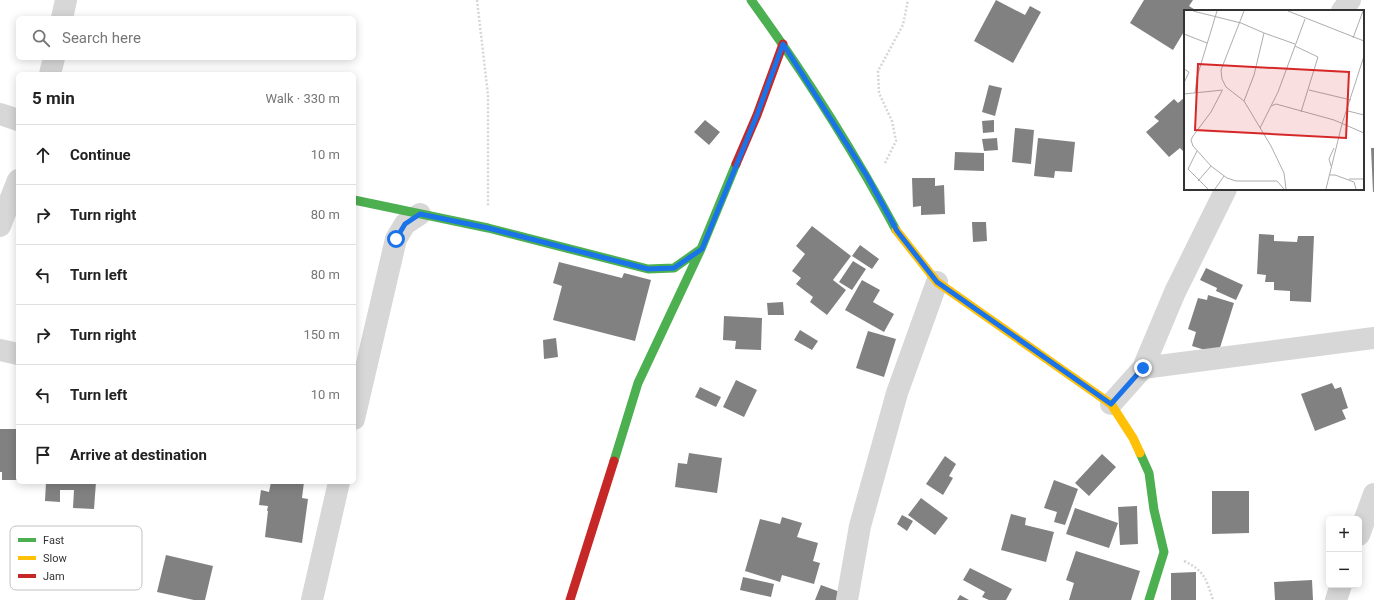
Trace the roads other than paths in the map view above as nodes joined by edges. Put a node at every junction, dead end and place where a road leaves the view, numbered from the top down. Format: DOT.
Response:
graph roads {
  1 [pos="66,0"];
  2 [pos="751,0"];
  3 [pos="1350,0"];
  4 [pos="1343,10"];
  5 [pos="62,16"];
  6 [pos="783,44"];
  7 [pos="54,60"];
  8 [pos="50,72"];
  9 [pos="0,114"];
  10 [pos="16,119"];
  11 [pos="16,185"];
  12 [pos="1226,190"];
  13 [pos="356,200"];
  14 [pos="386,207"];
  15 [pos="420,214"];
  16 [pos="0,226"];
  17 [pos="396,239"];
  18 [pos="702,249"];
  19 [pos="937,282"];
  20 [pos="1374,338"];
  21 [pos="0,350"];
  22 [pos="16,354"];
  23 [pos="1143,368"];
  24 [pos="1111,404"];
  25 [pos="356,409"];
  26 [pos="339,484"];
  27 [pos="1374,494"];
  28 [pos="1362,527"];
  29 [pos="1340,588"];
  30 [pos="312,600"];
  31 [pos="570,600"];
  32 [pos="847,600"];
  33 [pos="1149,600"];
  34 [pos="1336,600"];
  1 -- 5 [label="street"];
  2 -- 6 [label="street"];
  3 -- 4 [label="street"];
  6 -- 18 [label="street"];
  6 -- 19 [label="street"];
  7 -- 8 [label="street"];
  9 -- 10 [label="street"];
  11 -- 16 [label="street"];
  12 -- 23 [label="street"];
  13 -- 14 [label="street"];
  14 -- 15 [label="street"];
  14 -- 17 [label="street"];
  15 -- 17 [label="street"];
  15 -- 18 [label="street"];
  17 -- 25 [label="street"];
  18 -- 31 [label="street"];
  19 -- 24 [label="street"];
  19 -- 32 [label="street"];
  20 -- 23 [label="street"];
  21 -- 22 [label="street"];
  23 -- 24 [label="street"];
  24 -- 33 [label="street"];
  26 -- 30 [label="street"];
  27 -- 28 [label="street"];
  29 -- 34 [label="street"];
}
